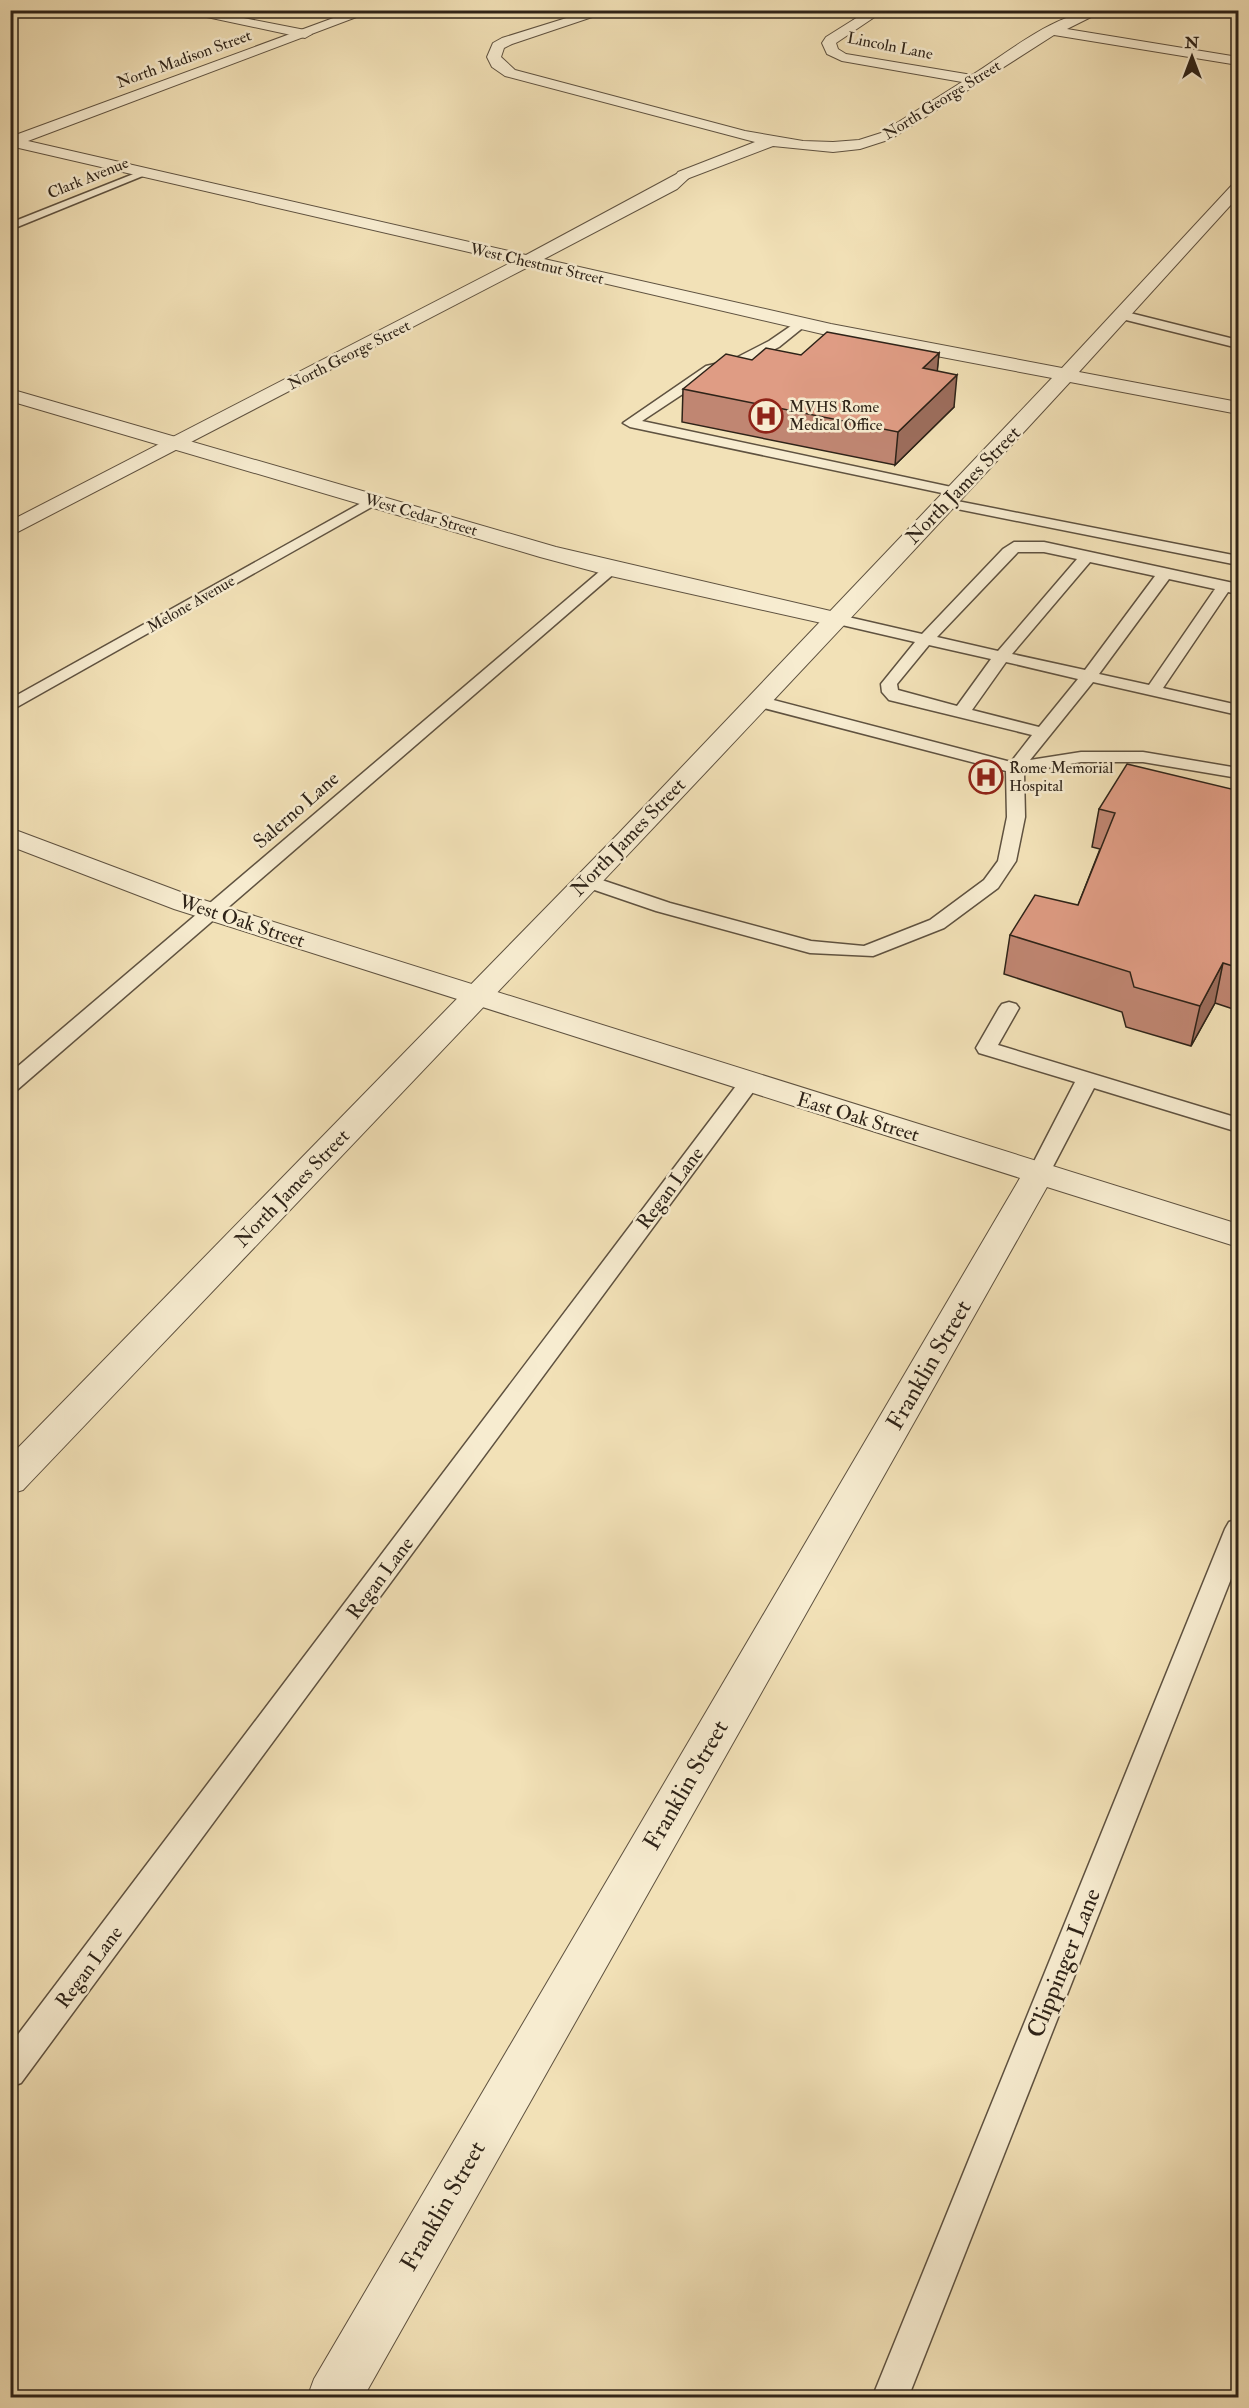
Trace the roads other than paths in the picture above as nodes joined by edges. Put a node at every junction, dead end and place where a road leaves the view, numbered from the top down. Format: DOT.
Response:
graph roads {
  1 [pos="180,10"];
  2 [pos="369,10"];
  3 [pos="607,10"];
  4 [pos="879,10"];
  5 [pos="1099,10"];
  6 [pos="1052,31"];
  7 [pos="305,34"];
  8 [pos="1239,61"];
  9 [pos="975,80"];
  10 [pos="772,141"];
  11 [pos="11,142"];
  12 [pos="145,173"];
  13 [pos="684,175"];
  14 [pos="1239,188"];
  15 [pos="10,227"];
  16 [pos="506,257"];
  17 [pos="529,262"];
  18 [pos="1122,315"];
  19 [pos="801,323"];
  20 [pos="1239,344"];
  21 [pos="1066,376"];
  22 [pos="10,395"];
  23 [pos="1239,408"];
  24 [pos="154,436"];
  25 [pos="177,443"];
  26 [pos="952,497"];
  27 [pos="372,501"];
  28 [pos="10,509"];
  29 [pos="10,530"];
  30 [pos="1087,556"];
  31 [pos="1239,561"];
  32 [pos="611,569"];
  33 [pos="1165,573"];
  34 [pos="1231,587"];
  35 [pos="836,619"];
  36 [pos="926,639"];
  37 [pos="1002,656"];
  38 [pos="1089,676"];
  39 [pos="1153,691"];
  40 [pos="758,701"];
  41 [pos="10,706"];
  42 [pos="1239,710"];
  43 [pos="962,712"];
  44 [pos="1044,732"];
  45 [pos="1015,768"];
  46 [pos="1239,773"];
  47 [pos="10,836"];
  48 [pos="587,881"];
  49 [pos="212,912"];
  50 [pos="478,996"];
  51 [pos="1008,1008"];
  52 [pos="1087,1080"];
  53 [pos="749,1083"];
  54 [pos="10,1085"];
  55 [pos="1239,1125"];
  56 [pos="1040,1173"];
  57 [pos="1239,1236"];
  58 [pos="10,1480"];
  59 [pos="1239,1529"];
  60 [pos="10,2072"];
  61 [pos="333,2397"];
  62 [pos="890,2397"];
  1 -- 7 [label="street"];
  2 -- 7 [label="street, North Madison Street"];
  3 -- 10 [label="street, North George Street"];
  4 -- 9 [label="street, Lincoln Lane"];
  5 -- 6 [label="street, North George Street"];
  6 -- 8 [label="street"];
  6 -- 9 [label="street, North George Street"];
  7 -- 11 [label="street, North Madison Street"];
  9 -- 10 [label="street, North George Street"];
  10 -- 13 [label="street, North George Street"];
  11 -- 12 [label="street, West Chestnut Street"];
  12 -- 15 [label="lane, Clark Avenue"];
  12 -- 16 [label="street, West Chestnut Street"];
  13 -- 16 [label="street, North George Street"];
  13 -- 17 [label="street, North George Street"];
  14 -- 18 [label="street, North James Street"];
  16 -- 17 [label="street, West Chestnut Street"];
  16 -- 24 [label="street, North George Street"];
  17 -- 19 [label="street, West Chestnut Street"];
  17 -- 25 [label="street, North George Street"];
  18 -- 20 [label="lane"];
  18 -- 21 [label="street, North James Street"];
  19 -- 21 [label="street, West Chestnut Street"];
  19 -- 26 [label="lane"];
  21 -- 23 [label="street, West Chestnut Street"];
  21 -- 26 [label="street, North James Street"];
  22 -- 24 [label="street, West Cedar Street"];
  24 -- 25 [label="street, West Cedar Street"];
  24 -- 28 [label="street, North George Street"];
  25 -- 27 [label="street, West Cedar Street"];
  25 -- 29 [label="street, North George Street"];
  26 -- 31 [label="lane"];
  26 -- 35 [label="street, North James Street"];
  27 -- 32 [label="street, West Cedar Street"];
  27 -- 41 [label="lane, Melone Avenue"];
  30 -- 33 [label="lane"];
  30 -- 36 [label="lane"];
  30 -- 37 [label="lane"];
  32 -- 35 [label="street, West Cedar Street"];
  32 -- 49 [label="lane, Salerno Lane"];
  33 -- 34 [label="lane"];
  33 -- 38 [label="lane"];
  34 -- 39 [label="lane"];
  35 -- 36 [label="lane"];
  35 -- 40 [label="street, North James Street"];
  36 -- 37 [label="lane"];
  36 -- 43 [label="lane"];
  37 -- 38 [label="lane"];
  37 -- 43 [label="lane"];
  38 -- 39 [label="lane"];
  38 -- 44 [label="lane"];
  39 -- 42 [label="lane"];
  40 -- 45 [label="lane"];
  40 -- 48 [label="street, North James Street"];
  43 -- 44 [label="lane"];
  44 -- 45 [label="lane"];
  45 -- 46 [label="lane"];
  45 -- 48 [label="lane"];
  47 -- 49 [label="street, West Oak Street"];
  48 -- 50 [label="street, North James Street"];
  49 -- 50 [label="street, West Oak Street"];
  49 -- 54 [label="lane, Salerno Lane"];
  50 -- 53 [label="street, East Oak Street"];
  50 -- 58 [label="street, North James Street"];
  51 -- 52 [label="lane"];
  52 -- 55 [label="lane"];
  52 -- 56 [label="lane"];
  53 -- 56 [label="street, East Oak Street"];
  53 -- 60 [label="lane, Regan Lane"];
  56 -- 57 [label="street, East Oak Street"];
  56 -- 61 [label="street, Franklin Street"];
  59 -- 62 [label="lane, Clippinger Lane"];
}
